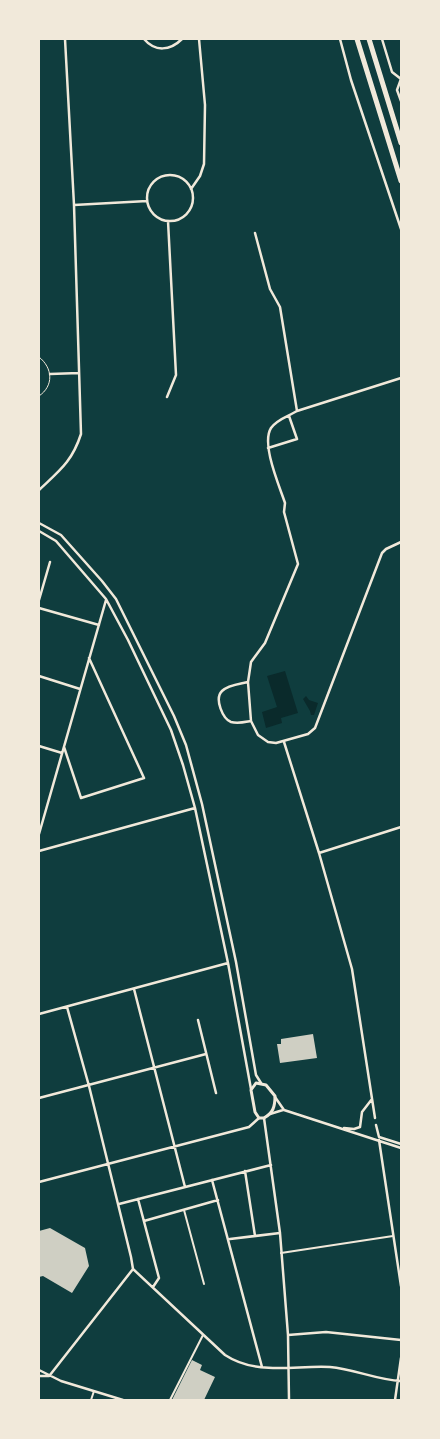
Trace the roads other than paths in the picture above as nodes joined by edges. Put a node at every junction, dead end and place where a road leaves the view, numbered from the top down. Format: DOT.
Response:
graph roads {
  1 [pos="65,39"];
  2 [pos="144,39"];
  3 [pos="182,39"];
  4 [pos="199,39"];
  5 [pos="340,39"];
  6 [pos="357,39"];
  7 [pos="369,39"];
  8 [pos="382,39"];
  9 [pos="401,79"];
  10 [pos="401,102"];
  11 [pos="401,142"];
  12 [pos="401,181"];
  13 [pos="191,189"];
  14 [pos="147,201"];
  15 [pos="74,205"];
  16 [pos="168,221"];
  17 [pos="401,230"];
  18 [pos="255,233"];
  19 [pos="39,357"];
  20 [pos="80,373"];
  21 [pos="50,374"];
  22 [pos="401,378"];
  23 [pos="39,396"];
  24 [pos="166,397"];
  25 [pos="297,411"];
  26 [pos="289,416"];
  27 [pos="268,448"];
  28 [pos="39,490"];
  29 [pos="39,523"];
  30 [pos="39,532"];
  31 [pos="401,542"];
  32 [pos="50,562"];
  33 [pos="106,599"];
  34 [pos="39,600"];
  35 [pos="39,608"];
  36 [pos="99,624"];
  37 [pos="90,658"];
  38 [pos="39,676"];
  39 [pos="248,682"];
  40 [pos="81,689"];
  41 [pos="251,721"];
  42 [pos="284,742"];
  43 [pos="39,746"];
  44 [pos="64,747"];
  45 [pos="62,753"];
  46 [pos="195,808"];
  47 [pos="39,812"];
  48 [pos="44,813"];
  49 [pos="401,827"];
  50 [pos="39,834"];
  51 [pos="39,851"];
  52 [pos="319,853"];
  53 [pos="228,963"];
  54 [pos="134,989"];
  55 [pos="67,1007"];
  56 [pos="39,1014"];
  57 [pos="198,1020"];
  58 [pos="206,1054"];
  59 [pos="154,1068"];
  60 [pos="261,1083"];
  61 [pos="89,1086"];
  62 [pos="251,1090"];
  63 [pos="216,1093"];
  64 [pos="275,1096"];
  65 [pos="39,1098"];
  66 [pos="372,1099"];
  67 [pos="284,1110"];
  68 [pos="270,1114"];
  69 [pos="259,1118"];
  70 [pos="264,1118"];
  71 [pos="375,1118"];
  72 [pos="376,1125"];
  73 [pos="340,1128"];
  74 [pos="379,1140"];
  75 [pos="401,1144"];
  76 [pos="174,1146"];
  77 [pos="401,1148"];
  78 [pos="108,1163"];
  79 [pos="271,1165"];
  80 [pos="245,1171"];
  81 [pos="212,1180"];
  82 [pos="39,1182"];
  83 [pos="185,1187"];
  84 [pos="138,1199"];
  85 [pos="218,1200"];
  86 [pos="118,1204"];
  87 [pos="184,1210"];
  88 [pos="144,1221"];
  89 [pos="280,1233"];
  90 [pos="255,1236"];
  91 [pos="394,1236"];
  92 [pos="229,1240"];
  93 [pos="281,1253"];
  94 [pos="133,1269"];
  95 [pos="204,1284"];
  96 [pos="401,1286"];
  97 [pos="154,1287"];
  98 [pos="203,1335"];
  99 [pos="288,1335"];
  100 [pos="401,1340"];
  101 [pos="401,1358"];
  102 [pos="262,1367"];
  103 [pos="288,1369"];
  104 [pos="39,1370"];
  105 [pos="50,1375"];
  106 [pos="39,1376"];
  107 [pos="400,1381"];
  108 [pos="94,1391"];
  109 [pos="91,1400"];
  110 [pos="123,1400"];
  111 [pos="170,1400"];
  112 [pos="289,1400"];
  113 [pos="395,1400"];
  1 -- 15 [label="street"];
  2 -- 3 [label="street"];
  4 -- 13 [label="street"];
  5 -- 17 [label="street"];
  6 -- 12 [label="highway"];
  7 -- 11 [label="highway"];
  8 -- 9 [label="street"];
  9 -- 10 [label="street"];
  13 -- 14 [label="street"];
  13 -- 16 [label="street"];
  14 -- 15 [label="street"];
  14 -- 16 [label="street"];
  15 -- 20 [label="street"];
  16 -- 24 [label="street"];
  18 -- 25 [label="street"];
  19 -- 21 [label="lane"];
  20 -- 21 [label="street"];
  20 -- 28 [label="street"];
  21 -- 23 [label="lane"];
  22 -- 25 [label="street"];
  25 -- 26 [label="street"];
  26 -- 27 [label="street"];
  26 -- 27 [label="street"];
  27 -- 39 [label="street"];
  29 -- 60 [label="street"];
  30 -- 33 [label="street"];
  31 -- 42 [label="street"];
  32 -- 34 [label="street"];
  33 -- 36 [label="street"];
  33 -- 46 [label="street"];
  35 -- 36 [label="street"];
  36 -- 37 [label="street"];
  37 -- 40 [label="street"];
  37 -- 44 [label="street"];
  38 -- 40 [label="street"];
  39 -- 41 [label="street"];
  39 -- 41 [label="street"];
  40 -- 44 [label="street"];
  41 -- 42 [label="street"];
  42 -- 52 [label="street"];
  43 -- 45 [label="street"];
  44 -- 45 [label="street"];
  45 -- 48 [label="street"];
  46 -- 51 [label="street"];
  46 -- 53 [label="street"];
  47 -- 48 [label="street"];
  48 -- 50 [label="street"];
  49 -- 52 [label="street"];
  52 -- 66 [label="street"];
  53 -- 54 [label="street"];
  53 -- 62 [label="street"];
  54 -- 55 [label="street"];
  54 -- 59 [label="street"];
  55 -- 56 [label="street"];
  55 -- 61 [label="street"];
  57 -- 58 [label="street"];
  58 -- 59 [label="street"];
  58 -- 63 [label="street"];
  59 -- 61 [label="street"];
  59 -- 76 [label="street"];
  60 -- 62 [label="street"];
  60 -- 64 [label="street"];
  61 -- 65 [label="street"];
  61 -- 78 [label="street"];
  62 -- 69 [label="street"];
  64 -- 67 [label="street"];
  64 -- 68 [label="street"];
  66 -- 71 [label="street"];
  66 -- 73 [label="street"];
  67 -- 68 [label="street"];
  67 -- 73 [label="street"];
  68 -- 70 [label="street"];
  69 -- 70 [label="street"];
  69 -- 76 [label="street"];
  70 -- 79 [label="street"];
  72 -- 75 [label="street"];
  73 -- 74 [label="street"];
  74 -- 77 [label="street"];
  74 -- 91 [label="street"];
  76 -- 78 [label="street"];
  76 -- 83 [label="street"];
  78 -- 82 [label="street"];
  78 -- 86 [label="street"];
  79 -- 80 [label="street"];
  79 -- 89 [label="street"];
  80 -- 81 [label="street"];
  80 -- 90 [label="street"];
  81 -- 83 [label="street"];
  81 -- 85 [label="street"];
  83 -- 84 [label="street"];
  84 -- 86 [label="street"];
  84 -- 88 [label="street"];
  85 -- 87 [label="street"];
  85 -- 92 [label="street"];
  86 -- 94 [label="street"];
  87 -- 88 [label="street"];
  87 -- 95 [label="street"];
  88 -- 97 [label="street"];
  89 -- 90 [label="street"];
  89 -- 93 [label="street"];
  90 -- 92 [label="street"];
  91 -- 93 [label="street"];
  91 -- 96 [label="street"];
  92 -- 102 [label="street"];
  93 -- 99 [label="street"];
  94 -- 97 [label="street"];
  94 -- 105 [label="street"];
  97 -- 98 [label="street"];
  98 -- 102 [label="street"];
  98 -- 111 [label="street"];
  99 -- 100 [label="street"];
  99 -- 103 [label="street"];
  101 -- 107 [label="street"];
  102 -- 103 [label="street"];
  103 -- 107 [label="street"];
  103 -- 112 [label="street"];
  104 -- 105 [label="street"];
  105 -- 106 [label="street"];
  105 -- 108 [label="street"];
  107 -- 113 [label="street"];
  108 -- 109 [label="street"];
  108 -- 110 [label="street"];
}
